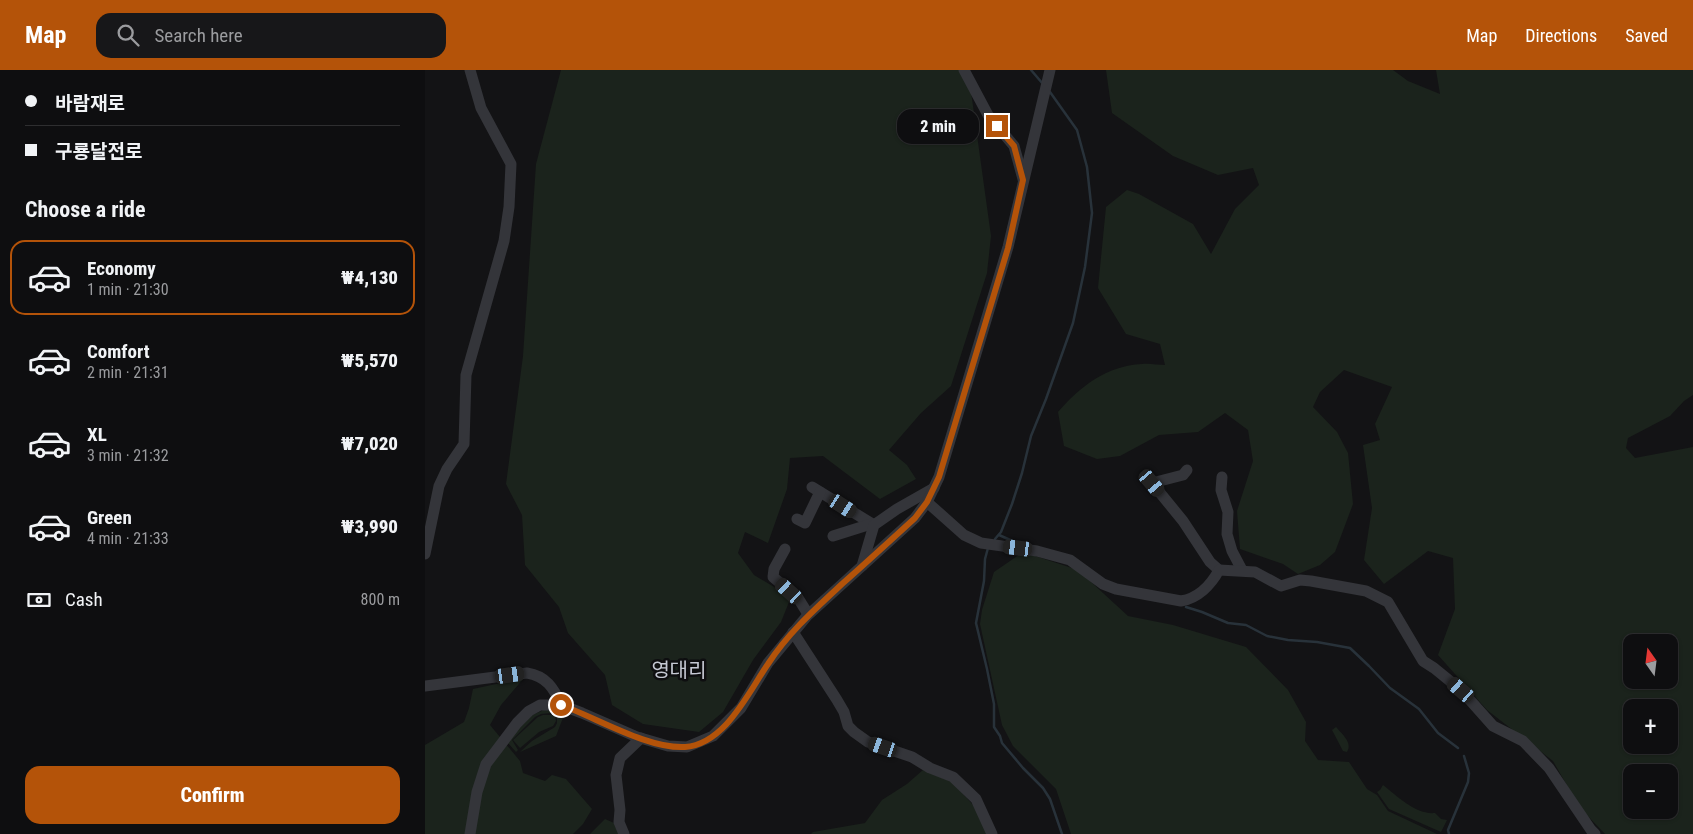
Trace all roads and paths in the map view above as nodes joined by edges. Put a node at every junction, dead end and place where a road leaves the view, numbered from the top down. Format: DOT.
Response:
graph roads {
  1 [pos="470,70"];
  2 [pos="964,70"];
  3 [pos="1049,74"];
  4 [pos="1023,180"];
  5 [pos="1187,470"];
  6 [pos="1222,477"];
  7 [pos="934,488"];
  8 [pos="927,502"];
  9 [pos="797,520"];
  10 [pos="873,525"];
  11 [pos="833,536"];
  12 [pos="785,549"];
  13 [pos="425,554"];
  14 [pos="862,567"];
  15 [pos="1219,570"];
  16 [pos="1242,570"];
  17 [pos="809,614"];
  18 [pos="793,632"];
  19 [pos="425,686"];
  20 [pos="561,705"];
  21 [pos="641,738"];
  22 [pos="470,834"];
  23 [pos="624,834"];
  24 [pos="992,834"];
  25 [pos="1595,834"];
  1 -- 13 [label="street"];
  2 -- 4 [label="street"];
  3 -- 4 [label="street"];
  4 -- 7 [label="street"];
  5 -- 15 [label="street"];
  6 -- 16 [label="street"];
  7 -- 8 [label="street"];
  7 -- 10 [label="street"];
  8 -- 14 [label="street"];
  8 -- 15 [label="street"];
  9 -- 10 [label="street"];
  10 -- 11 [label="street"];
  10 -- 14 [label="street"];
  12 -- 17 [label="street"];
  14 -- 17 [label="street"];
  15 -- 16 [label="street"];
  16 -- 25 [label="street"];
  17 -- 18 [label="street"];
  18 -- 21 [label="street"];
  18 -- 24 [label="street"];
  19 -- 20 [label="street"];
  20 -- 21 [label="street"];
  20 -- 22 [label="street"];
  21 -- 23 [label="street"];
}
